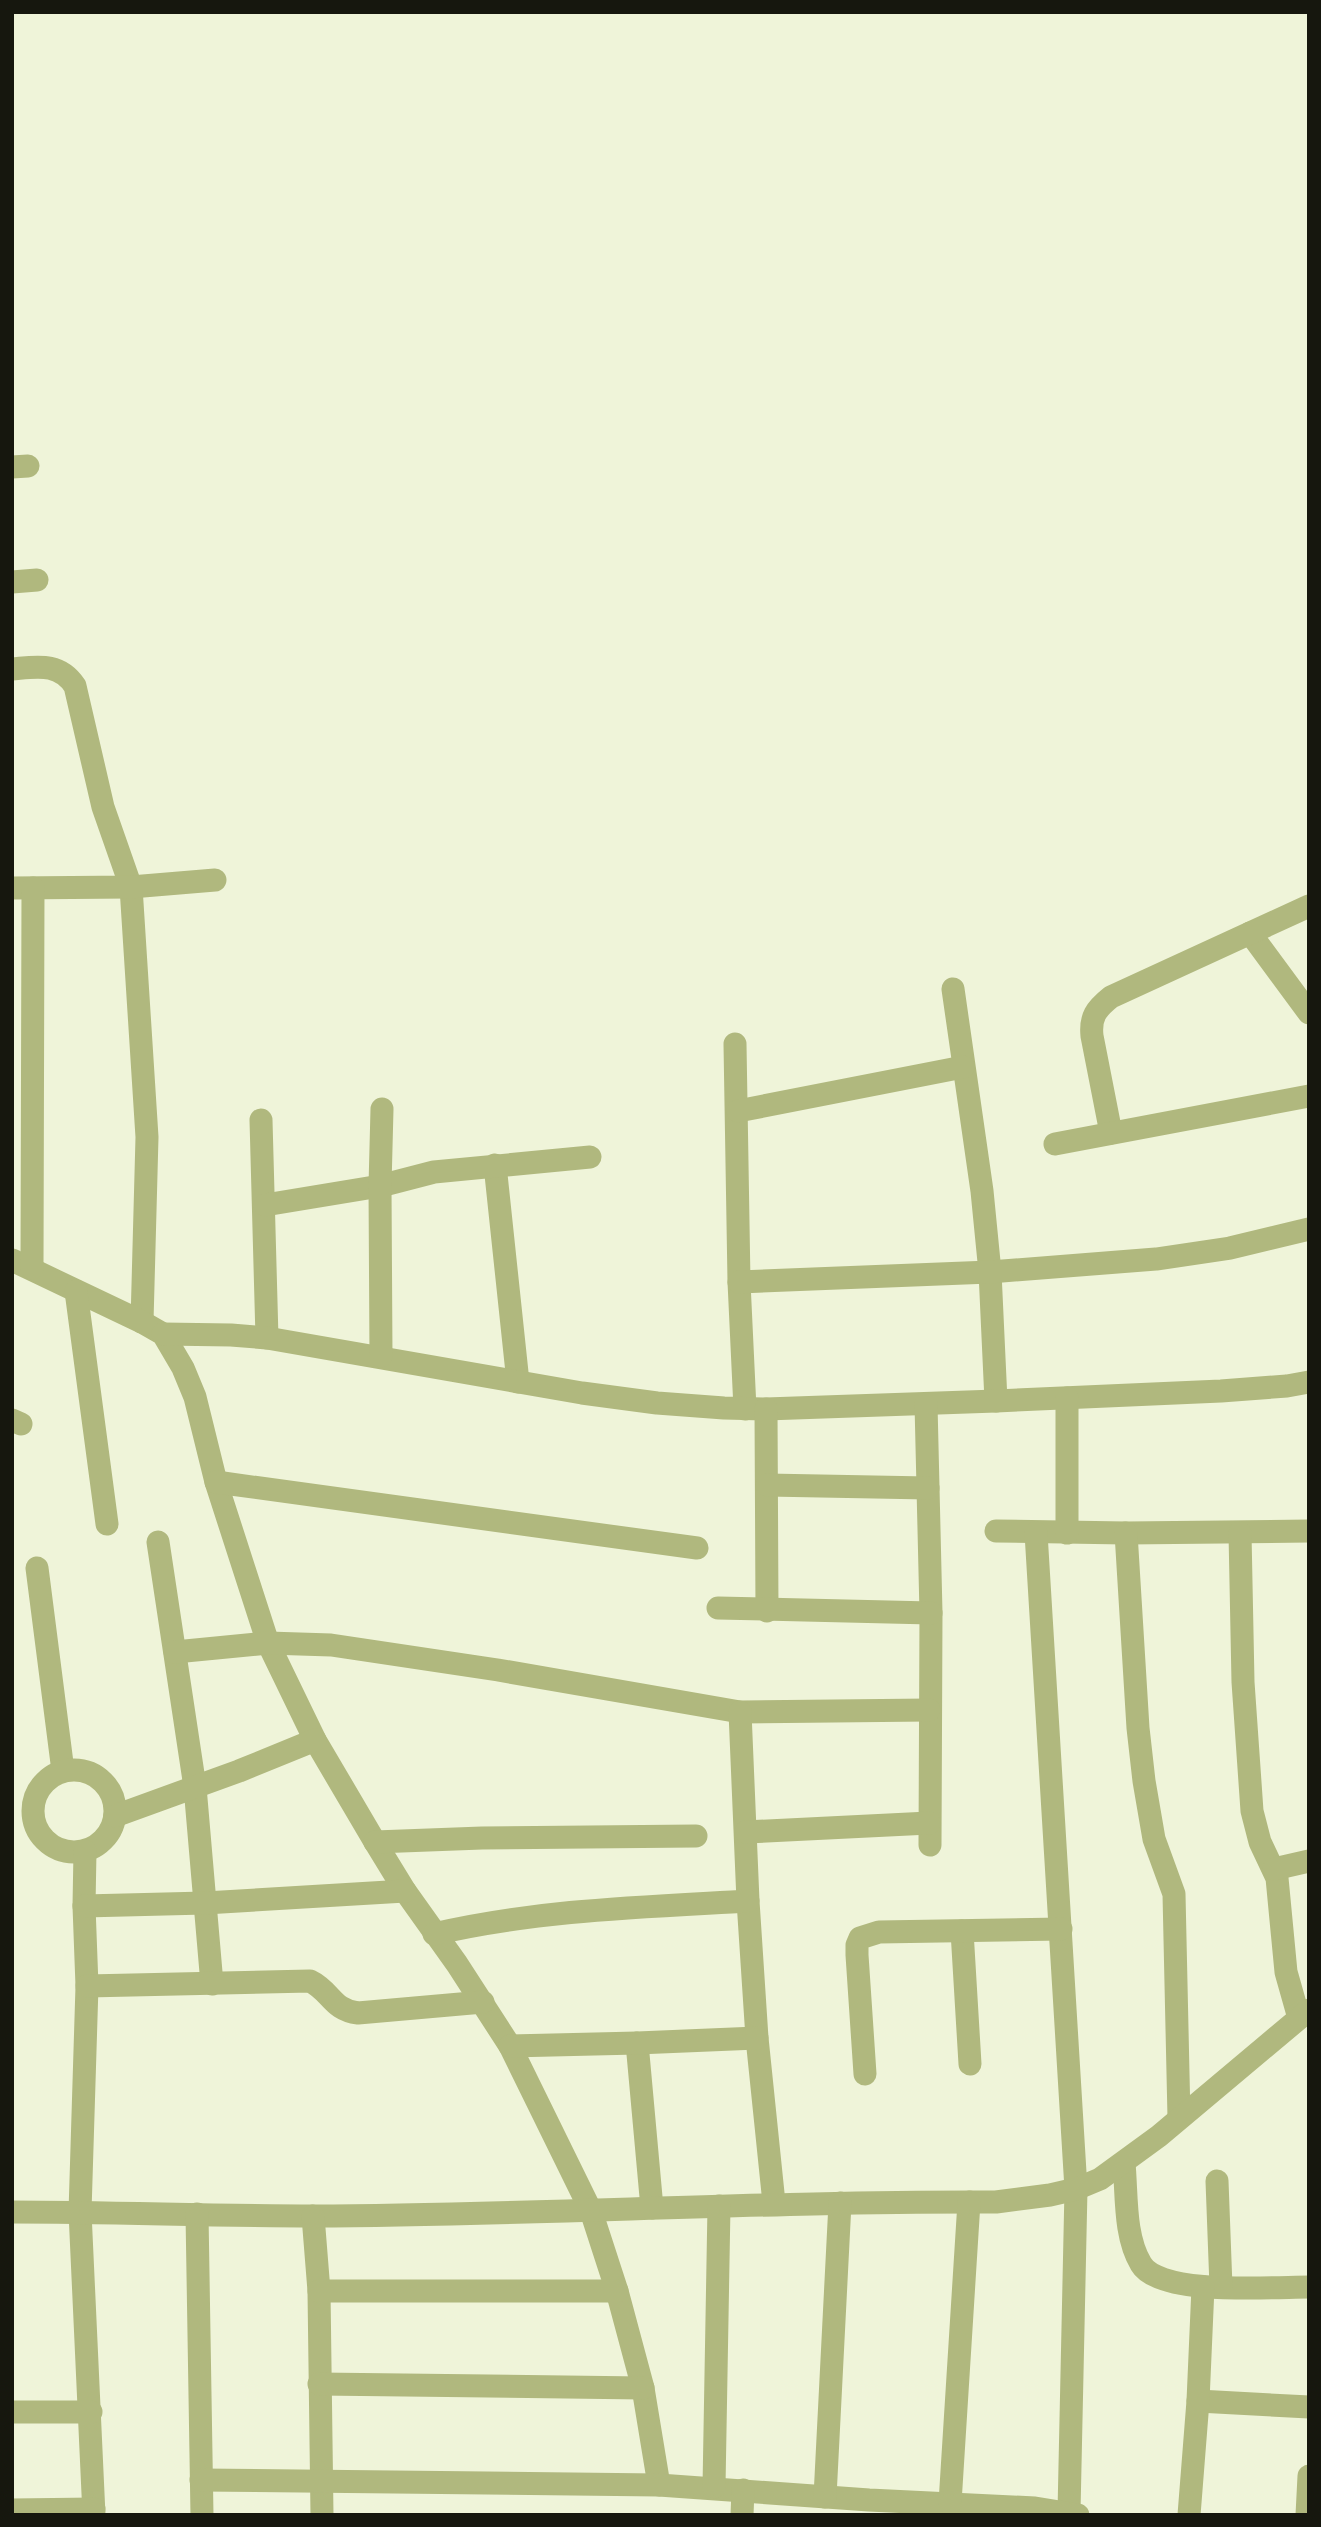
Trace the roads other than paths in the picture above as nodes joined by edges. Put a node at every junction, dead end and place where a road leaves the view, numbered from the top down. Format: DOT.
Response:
graph roads {
  1 [pos="37,580"];
  2 [pos="12,582"];
  3 [pos="12,668"];
  4 [pos="215,880"];
  5 [pos="131,887"];
  6 [pos="22,888"];
  7 [pos="1309,906"];
  8 [pos="1250,933"];
  9 [pos="953,989"];
  10 [pos="1309,1013"];
  11 [pos="735,1044"];
  12 [pos="963,1067"];
  13 [pos="1309,1096"];
  14 [pos="383,1109"];
  15 [pos="738,1111"];
  16 [pos="261,1120"];
  17 [pos="1111,1133"];
  18 [pos="1055,1144"];
  19 [pos="590,1157"];
  20 [pos="495,1165"];
  21 [pos="380,1186"];
  22 [pos="265,1205"];
  23 [pos="1309,1229"];
  24 [pos="22,1264"];
  25 [pos="990,1272"];
  26 [pos="739,1282"];
  27 [pos="76,1291"];
  28 [pos="142,1322"];
  29 [pos="163,1334"];
  30 [pos="267,1338"];
  31 [pos="381,1356"];
  32 [pos="518,1382"];
  33 [pos="1309,1382"];
  34 [pos="1067,1398"];
  35 [pos="996,1401"];
  36 [pos="926,1404"];
  37 [pos="756,1409"];
  38 [pos="216,1482"];
  39 [pos="767,1485"];
  40 [pos="928,1488"];
  41 [pos="107,1524"];
  42 [pos="996,1531"];
  43 [pos="1309,1531"];
  44 [pos="1036,1533"];
  45 [pos="1067,1533"];
  46 [pos="1126,1533"];
  47 [pos="1240,1533"];
  48 [pos="158,1542"];
  49 [pos="697,1548"];
  50 [pos="37,1568"];
  51 [pos="718,1608"];
  52 [pos="767,1611"];
  53 [pos="931,1613"];
  54 [pos="268,1643"];
  55 [pos="175,1652"];
  56 [pos="929,1710"];
  57 [pos="740,1712"];
  58 [pos="315,1740"];
  59 [pos="63,1771"];
  60 [pos="195,1787"];
  61 [pos="115,1816"];
  62 [pos="23,1818"];
  63 [pos="746,1832"];
  64 [pos="696,1836"];
  65 [pos="374,1842"];
  66 [pos="85,1851"];
  67 [pos="1309,1861"];
  68 [pos="1274,1869"];
  69 [pos="405,1891"];
  70 [pos="748,1901"];
  71 [pos="205,1903"];
  72 [pos="84,1906"];
  73 [pos="1061,1929"];
  74 [pos="962,1931"];
  75 [pos="434,1934"];
  76 [pos="212,1984"];
  77 [pos="87,1986"];
  78 [pos="483,2003"];
  79 [pos="1304,2014"];
  80 [pos="757,2038"];
  81 [pos="637,2043"];
  82 [pos="510,2046"];
  83 [pos="970,2064"];
  84 [pos="865,2074"];
  85 [pos="1179,2118"];
  86 [pos="1124,2163"];
  87 [pos="1217,2181"];
  88 [pos="1076,2189"];
  89 [pos="969,2202"];
  90 [pos="774,2203"];
  91 [pos="840,2203"];
  92 [pos="719,2206"];
  93 [pos="652,2208"];
  94 [pos="591,2211"];
  95 [pos="12,2212"];
  96 [pos="80,2212"];
  97 [pos="197,2214"];
  98 [pos="313,2216"];
  99 [pos="1212,2287"];
  100 [pos="1309,2287"];
  101 [pos="319,2291"];
  102 [pos="617,2291"];
  103 [pos="319,2384"];
  104 [pos="643,2388"];
  105 [pos="1198,2401"];
  106 [pos="1309,2407"];
  107 [pos="12,2412"];
  108 [pos="91,2412"];
  109 [pos="1309,2476"];
  110 [pos="201,2480"];
  111 [pos="323,2480"];
  112 [pos="659,2485"];
  113 [pos="714,2487"];
  114 [pos="743,2490"];
  115 [pos="825,2497"];
  116 [pos="950,2503"];
  117 [pos="869,2507"];
  118 [pos="12,2510"];
  119 [pos="1000,2510"];
  120 [pos="94,2512"];
  121 [pos="1074,2514"];
  122 [pos="202,2515"];
  123 [pos="322,2515"];
  124 [pos="743,2515"];
  125 [pos="1189,2515"];
  126 [pos="1307,2515"];
  1 -- 2 [label="street"];
  3 -- 5 [label="street"];
  4 -- 5 [label="street"];
  5 -- 6 [label="street"];
  5 -- 28 [label="street"];
  6 -- 24 [label="street"];
  7 -- 8 [label="street"];
  8 -- 10 [label="street"];
  8 -- 17 [label="street"];
  9 -- 12 [label="street"];
  11 -- 15 [label="street"];
  12 -- 15 [label="street"];
  12 -- 25 [label="street"];
  13 -- 17 [label="street"];
  14 -- 21 [label="street"];
  15 -- 26 [label="street"];
  16 -- 22 [label="street"];
  17 -- 18 [label="street"];
  19 -- 20 [label="street"];
  20 -- 21 [label="street"];
  20 -- 32 [label="street"];
  21 -- 22 [label="street"];
  21 -- 31 [label="street"];
  22 -- 30 [label="street"];
  23 -- 25 [label="street"];
  24 -- 27 [label="street"];
  25 -- 26 [label="street"];
  25 -- 35 [label="street"];
  26 -- 37 [label="street"];
  27 -- 28 [label="street"];
  27 -- 41 [label="street"];
  28 -- 29 [label="street"];
  29 -- 30 [label="street"];
  29 -- 38 [label="street"];
  30 -- 31 [label="street"];
  31 -- 32 [label="street"];
  32 -- 37 [label="street"];
  33 -- 34 [label="street"];
  34 -- 35 [label="street"];
  34 -- 45 [label="street"];
  35 -- 36 [label="street"];
  36 -- 37 [label="street"];
  36 -- 40 [label="street"];
  37 -- 39 [label="street"];
  38 -- 49 [label="street"];
  38 -- 54 [label="street"];
  39 -- 40 [label="street"];
  39 -- 52 [label="street"];
  40 -- 53 [label="street"];
  42 -- 44 [label="street"];
  43 -- 47 [label="street"];
  44 -- 45 [label="street"];
  44 -- 73 [label="street"];
  45 -- 46 [label="street"];
  46 -- 47 [label="street"];
  46 -- 85 [label="street"];
  47 -- 68 [label="street"];
  48 -- 55 [label="street"];
  50 -- 59 [label="street"];
  51 -- 52 [label="street"];
  52 -- 53 [label="street"];
  53 -- 56 [label="street"];
  54 -- 55 [label="street"];
  54 -- 57 [label="street"];
  54 -- 58 [label="street"];
  55 -- 60 [label="street"];
  56 -- 57 [label="street"];
  56 -- 63 [label="street"];
  57 -- 63 [label="street"];
  58 -- 60 [label="street"];
  58 -- 65 [label="street"];
  59 -- 61 [label="street"];
  59 -- 62 [label="street"];
  60 -- 61 [label="street"];
  60 -- 71 [label="street"];
  61 -- 66 [label="street"];
  62 -- 66 [label="street"];
  63 -- 70 [label="street"];
  64 -- 65 [label="street"];
  65 -- 69 [label="street"];
  66 -- 72 [label="street"];
  67 -- 68 [label="street"];
  68 -- 79 [label="street"];
  69 -- 71 [label="street"];
  69 -- 75 [label="street"];
  70 -- 75 [label="street"];
  70 -- 80 [label="street"];
  71 -- 72 [label="street"];
  71 -- 76 [label="street"];
  72 -- 77 [label="street"];
  73 -- 74 [label="street"];
  73 -- 88 [label="street"];
  74 -- 83 [label="street"];
  74 -- 84 [label="street"];
  75 -- 78 [label="street"];
  76 -- 77 [label="street"];
  76 -- 78 [label="street"];
  77 -- 96 [label="street"];
  78 -- 82 [label="street"];
  79 -- 85 [label="street"];
  80 -- 81 [label="street"];
  80 -- 90 [label="street"];
  81 -- 82 [label="street"];
  81 -- 93 [label="street"];
  82 -- 94 [label="street"];
  85 -- 86 [label="street"];
  86 -- 88 [label="street"];
  86 -- 99 [label="street"];
  87 -- 99 [label="street"];
  88 -- 89 [label="street"];
  88 -- 121 [label="street"];
  89 -- 91 [label="street"];
  89 -- 116 [label="street"];
  90 -- 91 [label="street"];
  90 -- 92 [label="street"];
  91 -- 115 [label="street"];
  92 -- 93 [label="street"];
  92 -- 113 [label="street"];
  93 -- 94 [label="street"];
  94 -- 98 [label="street"];
  94 -- 102 [label="street"];
  95 -- 96 [label="street"];
  96 -- 97 [label="street"];
  96 -- 108 [label="street"];
  97 -- 98 [label="street"];
  97 -- 110 [label="street"];
  98 -- 101 [label="street"];
  99 -- 100 [label="street"];
  99 -- 105 [label="street"];
  101 -- 102 [label="street"];
  101 -- 103 [label="street"];
  102 -- 104 [label="street"];
  103 -- 104 [label="street"];
  103 -- 111 [label="street"];
  104 -- 112 [label="street"];
  105 -- 106 [label="street"];
  105 -- 125 [label="street"];
  107 -- 108 [label="street"];
  108 -- 120 [label="street"];
  109 -- 126 [label="street"];
  110 -- 111 [label="street"];
  110 -- 122 [label="street"];
  111 -- 112 [label="street"];
  111 -- 123 [label="street"];
  112 -- 113 [label="street"];
  113 -- 114 [label="street"];
  114 -- 115 [label="street"];
  114 -- 124 [label="street"];
  115 -- 117 [label="street"];
  116 -- 117 [label="street"];
  116 -- 119 [label="street"];
  118 -- 120 [label="street"];
  119 -- 121 [label="street"];
}
